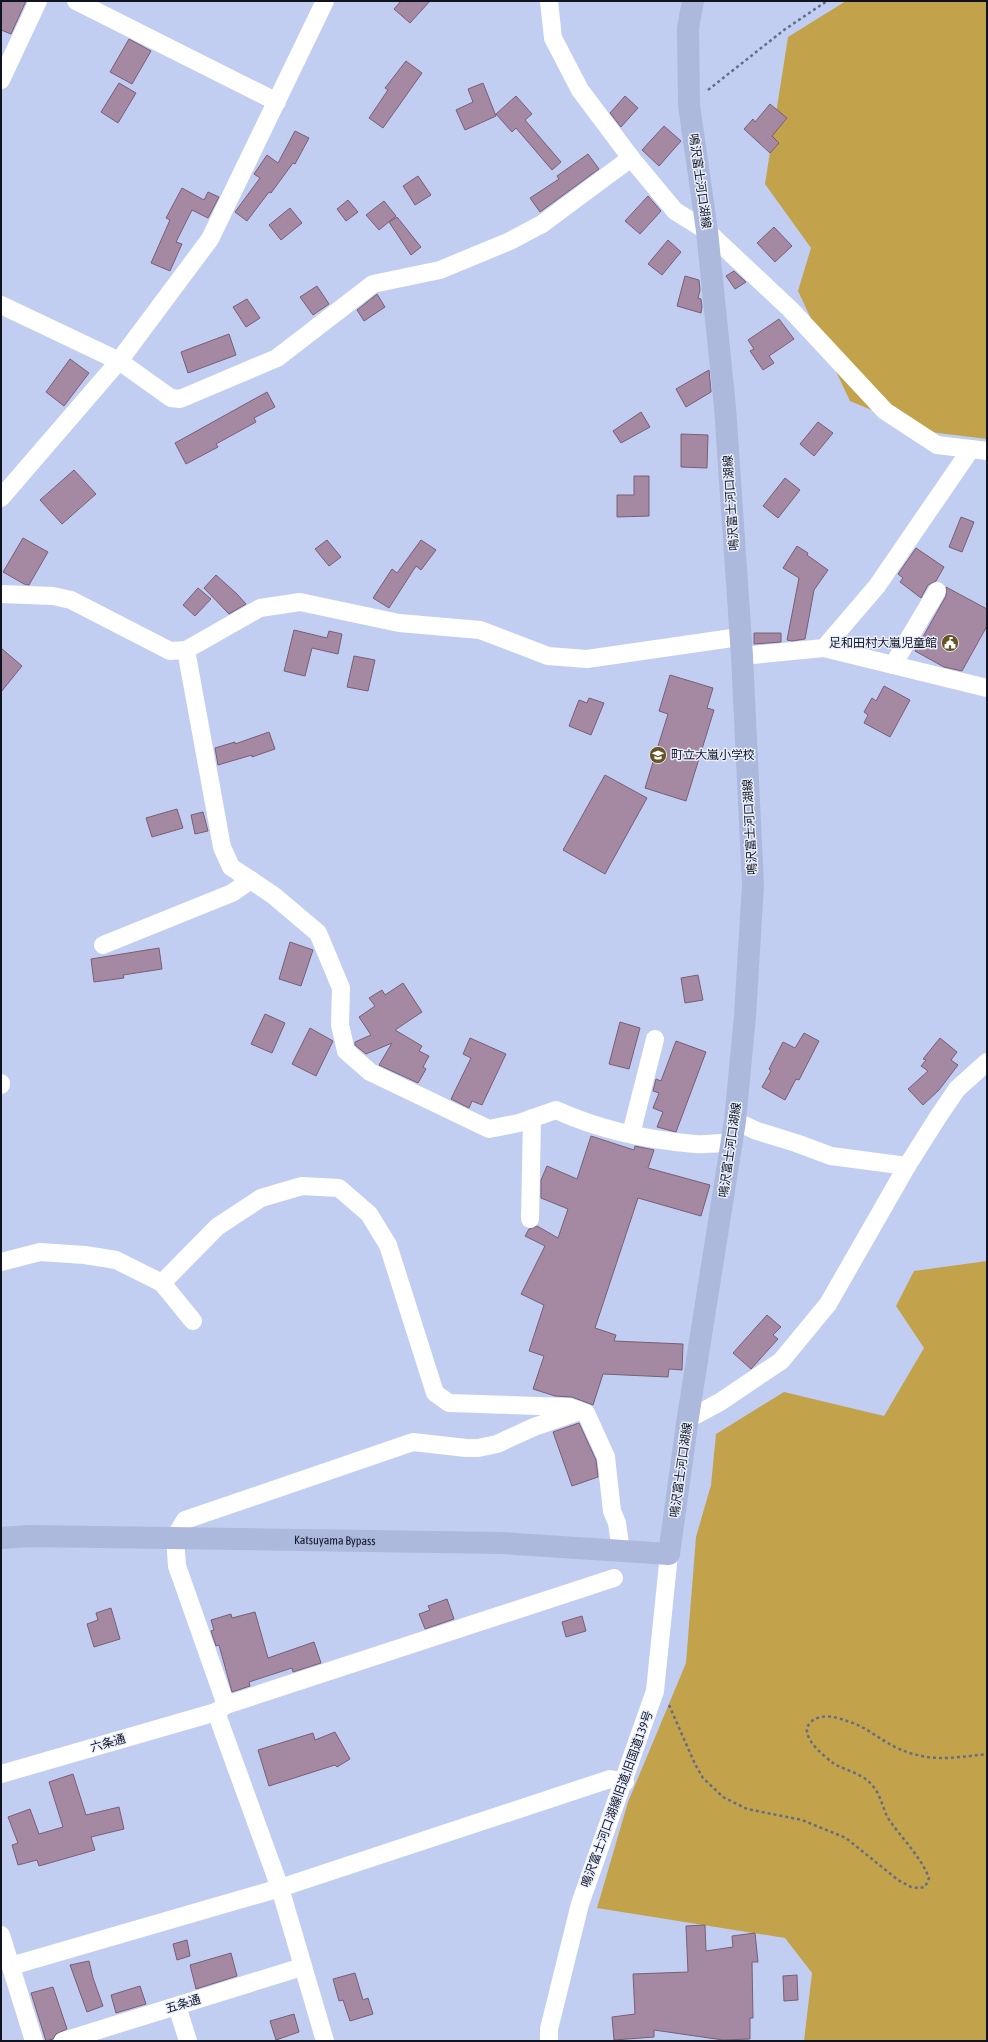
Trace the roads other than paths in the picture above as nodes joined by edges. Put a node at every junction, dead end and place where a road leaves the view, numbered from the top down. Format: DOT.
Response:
graph roads {
  1 [pos="38,1"];
  2 [pos="76,1"];
  3 [pos="325,1"];
  4 [pos="549,1"];
  5 [pos="693,1"];
  6 [pos="1,80"];
  7 [pos="277,102"];
  8 [pos="631,158"];
  9 [pos="707,231"];
  10 [pos="1,305"];
  11 [pos="119,361"];
  12 [pos="979,450"];
  13 [pos="1,498"];
  14 [pos="937,591"];
  15 [pos="1,594"];
  16 [pos="740,646"];
  17 [pos="824,648"];
  18 [pos="186,650"];
  19 [pos="893,665"];
  20 [pos="987,688"];
  21 [pos="251,880"];
  22 [pos="103,945"];
  23 [pos="655,1039"];
  24 [pos="987,1062"];
  25 [pos="532,1118"];
  26 [pos="735,1121"];
  27 [pos="631,1134"];
  28 [pos="732,1142"];
  29 [pos="907,1166"];
  30 [pos="530,1219"];
  31 [pos="1,1262"];
  32 [pos="162,1283"];
  33 [pos="193,1321"];
  34 [pos="581,1411"];
  35 [pos="688,1417"];
  36 [pos="176,1537"];
  37 [pos="1,1538"];
  38 [pos="621,1551"];
  39 [pos="669,1554"];
  40 [pos="614,1578"];
  41 [pos="221,1708"];
  42 [pos="1,1774"];
  43 [pos="625,1782"];
  44 [pos="280,1888"];
  45 [pos="1,1935"];
  46 [pos="11,1966"];
  47 [pos="302,1967"];
  48 [pos="177,2006"];
  49 [pos="34,2041"];
  50 [pos="63,2041"];
  51 [pos="188,2041"];
  52 [pos="325,2041"];
  53 [pos="549,2041"];
  1 -- 6 [label="street"];
  2 -- 7 [label="street"];
  3 -- 7 [label="street"];
  4 -- 8 [label="street"];
  5 -- 9 [label="main road, 鳴沢富士河口湖線"];
  7 -- 11 [label="street"];
  8 -- 9 [label="street"];
  8 -- 11 [label="street"];
  9 -- 12 [label="street"];
  9 -- 16 [label="main road, 鳴沢富士河口湖線"];
  10 -- 11 [label="street"];
  11 -- 13 [label="street"];
  12 -- 17 [label="street"];
  14 -- 19 [label="street"];
  15 -- 18 [label="street"];
  16 -- 17 [label="street"];
  16 -- 18 [label="street"];
  16 -- 26 [label="main road, 鳴沢富士河口湖線"];
  17 -- 19 [label="street"];
  18 -- 21 [label="street"];
  19 -- 20 [label="street"];
  21 -- 22 [label="street"];
  21 -- 25 [label="street"];
  23 -- 27 [label="street"];
  24 -- 29 [label="street"];
  25 -- 27 [label="street"];
  25 -- 30 [label="street"];
  26 -- 28 [label="main road, 鳴沢富士河口湖線"];
  26 -- 29 [label="street"];
  27 -- 28 [label="street"];
  28 -- 35 [label="main road, 鳴沢富士河口湖線"];
  29 -- 35 [label="street"];
  31 -- 32 [label="street"];
  32 -- 33 [label="street"];
  32 -- 34 [label="street"];
  34 -- 36 [label="street"];
  34 -- 38 [label="street"];
  35 -- 39 [label="main road, 鳴沢富士河口湖線"];
  36 -- 37 [label="main road, Katsuyama Bypass"];
  36 -- 38 [label="main road, Katsuyama Bypass"];
  36 -- 41 [label="street"];
  38 -- 39 [label="main road, Katsuyama Bypass"];
  39 -- 43 [label="street, 鳴沢富士河口湖線旧道;旧国道139号"];
  40 -- 41 [label="street, 六条通"];
  41 -- 42 [label="street, 六条通"];
  41 -- 44 [label="street"];
  43 -- 44 [label="street"];
  43 -- 53 [label="street, 鳴沢富士河口湖線旧道;旧国道139号"];
  44 -- 46 [label="street"];
  44 -- 47 [label="street"];
  45 -- 46 [label="street"];
  46 -- 49 [label="street"];
  47 -- 48 [label="street, 五条通"];
  47 -- 52 [label="street"];
  48 -- 50 [label="street, 五条通"];
  48 -- 51 [label="street"];
}
